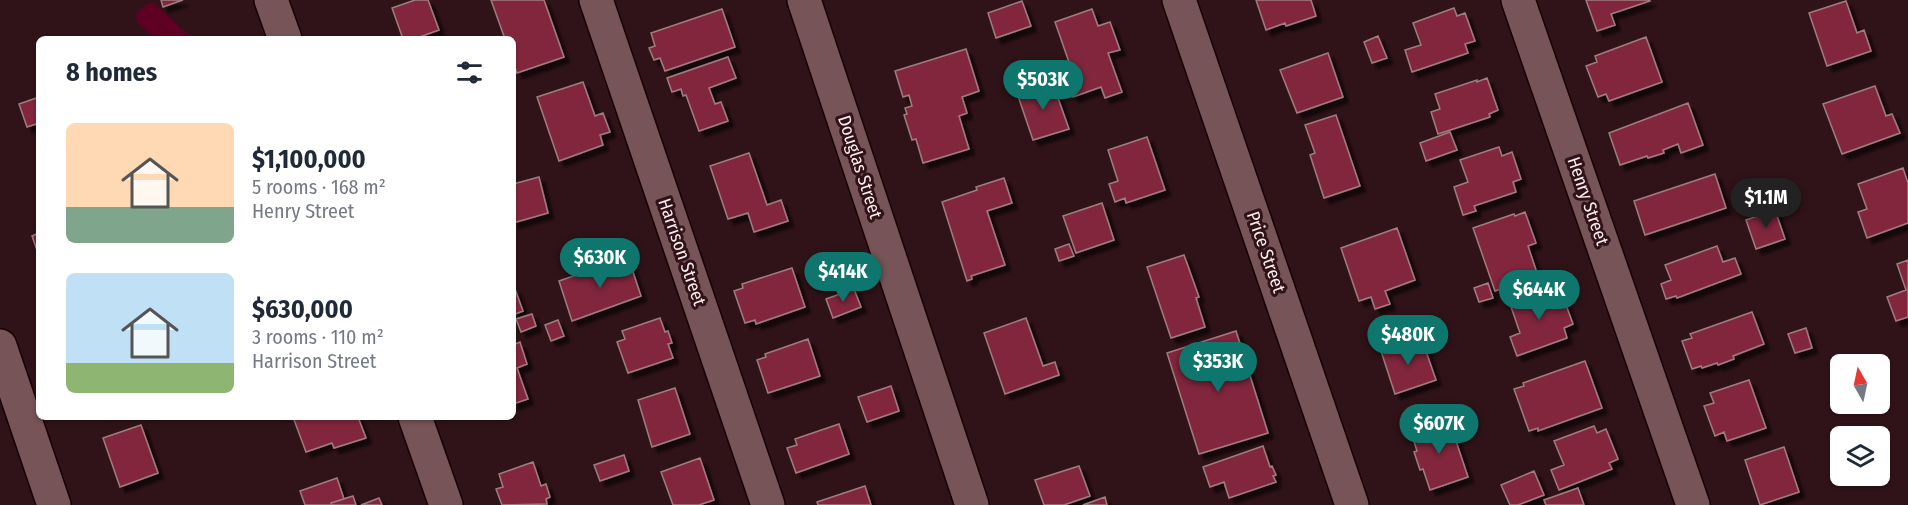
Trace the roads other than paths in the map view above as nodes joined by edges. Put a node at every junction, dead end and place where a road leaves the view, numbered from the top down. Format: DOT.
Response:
graph roads {
  1 [pos="271,0"];
  2 [pos="596,0"];
  3 [pos="804,0"];
  4 [pos="1179,0"];
  5 [pos="1518,0"];
  6 [pos="284,36"];
  7 [pos="0,346"];
  8 [pos="417,420"];
  9 [pos="54,505"];
  10 [pos="446,505"];
  11 [pos="768,505"];
  12 [pos="972,505"];
  13 [pos="1352,505"];
  14 [pos="1693,505"];
  1 -- 6 [label="street"];
  2 -- 11 [label="street, Harrison Street"];
  3 -- 12 [label="street, Douglas Street"];
  4 -- 13 [label="street, Price Street"];
  5 -- 14 [label="street, Henry Street"];
  7 -- 9 [label="street"];
  8 -- 10 [label="street"];
}
